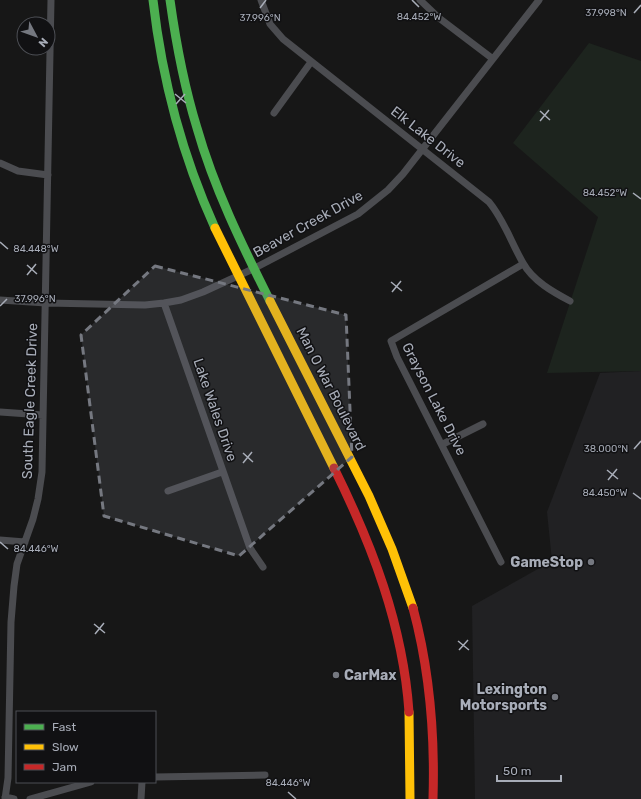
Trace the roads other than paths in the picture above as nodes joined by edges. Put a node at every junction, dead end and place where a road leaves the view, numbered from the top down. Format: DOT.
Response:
graph roads {
  1 [pos="51,0"];
  2 [pos="153,0"];
  3 [pos="170,0"];
  4 [pos="261,0"];
  5 [pos="420,0"];
  6 [pos="539,0"];
  7 [pos="493,59"];
  8 [pos="311,62"];
  9 [pos="274,113"];
  10 [pos="422,149"];
  11 [pos="0,163"];
  12 [pos="48,176"];
  13 [pos="523,264"];
  14 [pos="254,268"];
  15 [pos="239,276"];
  16 [pos="0,300"];
  17 [pos="570,301"];
  18 [pos="46,303"];
  19 [pos="164,303"];
  20 [pos="0,412"];
  21 [pos="43,415"];
  22 [pos="483,424"];
  23 [pos="442,444"];
  24 [pos="222,472"];
  25 [pos="168,491"];
  26 [pos="0,540"];
  27 [pos="25,542"];
  28 [pos="501,562"];
  29 [pos="263,567"];
  30 [pos="264,775"];
  31 [pos="156,777"];
  32 [pos="87,783"];
  33 [pos="142,783"];
  34 [pos="5,798"];
  35 [pos="14,799"];
  36 [pos="30,799"];
  37 [pos="141,799"];
  38 [pos="410,799"];
  39 [pos="433,799"];
  1 -- 12 [label="street, South Eagle Creek Drive"];
  2 -- 15 [label="main road"];
  3 -- 14 [label="main road, Man O War Boulevard"];
  4 -- 8 [label="street, Elk Lake Drive"];
  5 -- 7 [label="street"];
  6 -- 7 [label="street, Beaver Creek Drive"];
  7 -- 10 [label="street, Beaver Creek Drive"];
  8 -- 9 [label="street"];
  8 -- 10 [label="street, Elk Lake Drive"];
  10 -- 13 [label="street, Elk Lake Drive"];
  10 -- 14 [label="street, Beaver Creek Drive"];
  11 -- 12 [label="street"];
  12 -- 18 [label="street, South Eagle Creek Drive"];
  13 -- 17 [label="street, Elk Lake Drive"];
  13 -- 23 [label="street, Grayson Lake Drive"];
  14 -- 15 [label="street, Beaver Creek Drive"];
  14 -- 39 [label="main road, Man O War Boulevard"];
  15 -- 19 [label="street, Beaver Creek Drive"];
  15 -- 38 [label="main road"];
  16 -- 18 [label="street, Beaver Creek Drive"];
  18 -- 19 [label="street, Beaver Creek Drive"];
  18 -- 21 [label="street, South Eagle Creek Drive"];
  19 -- 24 [label="street, Lake Wales Drive"];
  20 -- 21 [label="street"];
  21 -- 27 [label="street, South Eagle Creek Drive"];
  22 -- 23 [label="street"];
  23 -- 28 [label="street, Grayson Lake Drive"];
  24 -- 25 [label="street"];
  24 -- 29 [label="street, Lake Wales Drive"];
  26 -- 27 [label="street"];
  27 -- 34 [label="street, South Eagle Creek Drive"];
  30 -- 31 [label="street"];
  32 -- 36 [label="street"];
  33 -- 37 [label="street"];
  34 -- 35 [label="street"];
}
